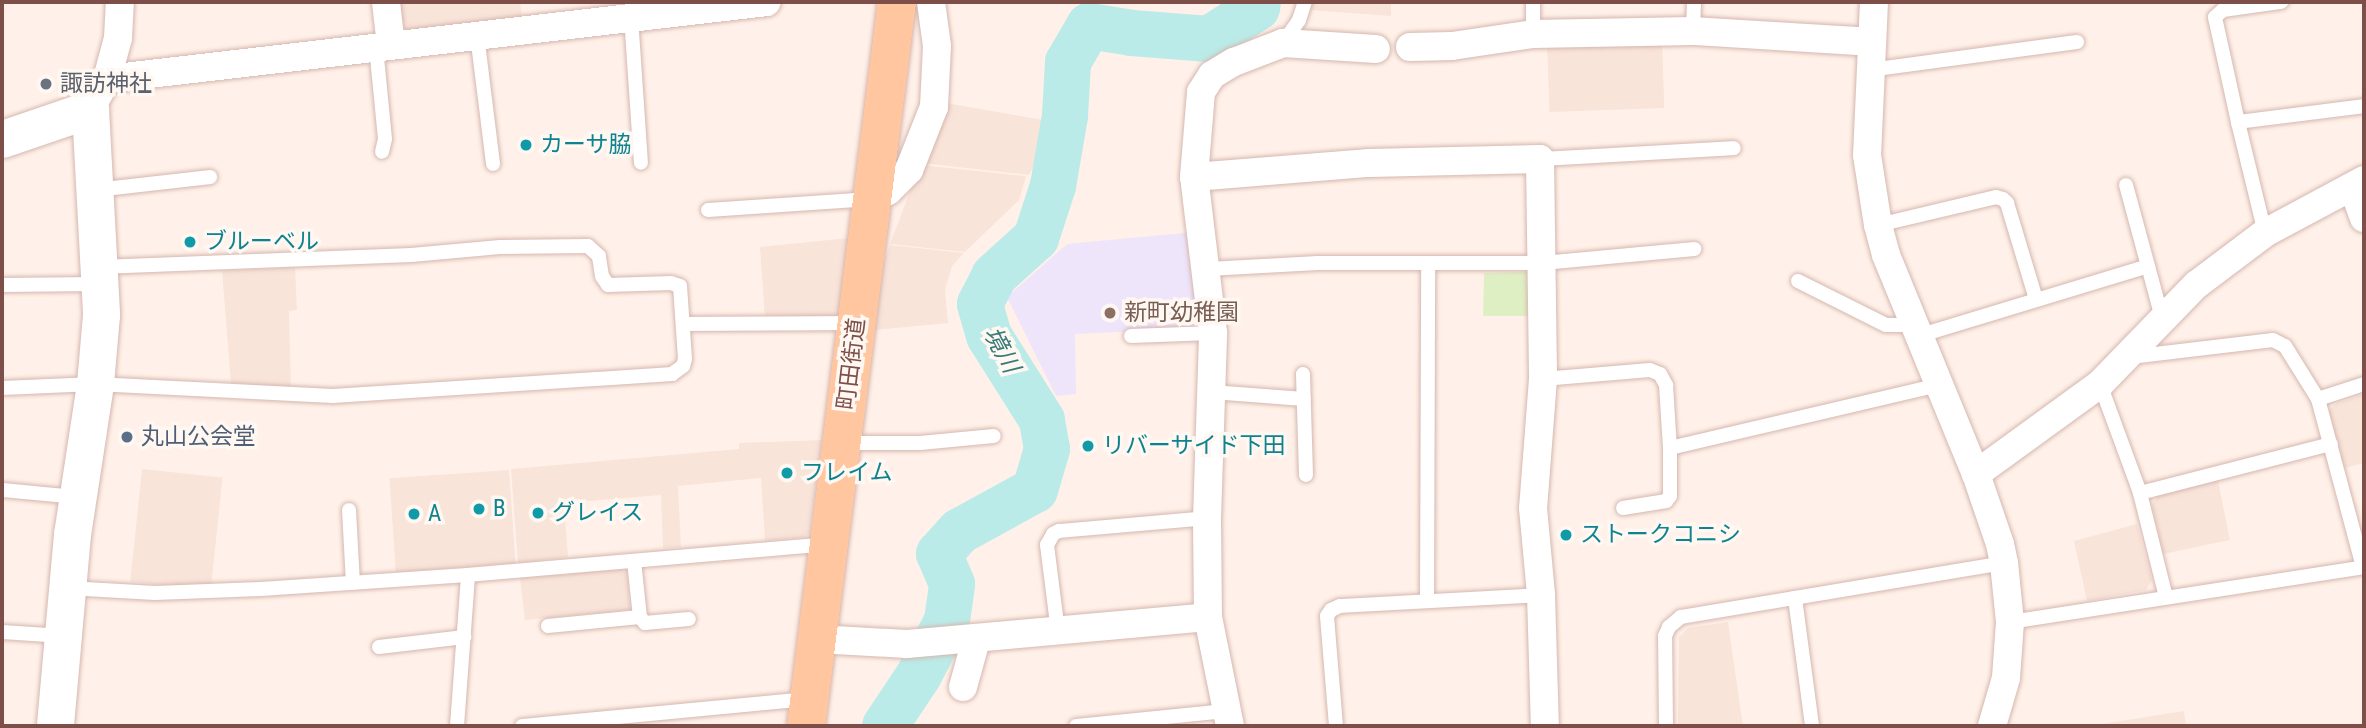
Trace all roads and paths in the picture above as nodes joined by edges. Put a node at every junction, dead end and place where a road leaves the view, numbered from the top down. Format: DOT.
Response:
graph roads {
  1 [pos="120,2"];
  2 [pos="386,2"];
  3 [pos="767,2"];
  4 [pos="897,2"];
  5 [pos="931,2"];
  6 [pos="1305,2"];
  7 [pos="1533,2"];
  8 [pos="1694,2"];
  9 [pos="1874,2"];
  10 [pos="2281,2"];
  11 [pos="631,17"];
  12 [pos="1693,31"];
  13 [pos="1533,34"];
  14 [pos="477,35"];
  15 [pos="2077,42"];
  16 [pos="1283,43"];
  17 [pos="383,47"];
  18 [pos="1410,47"];
  19 [pos="1376,48"];
  20 [pos="1871,56"];
  21 [pos="98,94"];
  22 [pos="2364,106"];
  23 [pos="2238,122"];
  24 [pos="2,139"];
  25 [pos="1734,148"];
  26 [pos="382,152"];
  27 [pos="1540,159"];
  28 [pos="641,163"];
  29 [pos="493,164"];
  30 [pos="210,177"];
  31 [pos="1195,177"];
  32 [pos="2358,184"];
  33 [pos="2126,185"];
  34 [pos="94,190"];
  35 [pos="873,199"];
  36 [pos="708,211"];
  37 [pos="2364,218"];
  38 [pos="1878,225"];
  39 [pos="2265,233"];
  40 [pos="1694,249"];
  41 [pos="1543,263"];
  42 [pos="1428,264"];
  43 [pos="2148,266"];
  44 [pos="1208,269"];
  45 [pos="100,276"];
  46 [pos="1798,281"];
  47 [pos="2,285"];
  48 [pos="2036,299"];
  49 [pos="2162,318"];
  50 [pos="857,323"];
  51 [pos="684,324"];
  52 [pos="1916,331"];
  53 [pos="1213,333"];
  54 [pos="1131,336"];
  55 [pos="2123,358"];
  56 [pos="1303,374"];
  57 [pos="1543,380"];
  58 [pos="94,384"];
  59 [pos="2100,384"];
  60 [pos="2364,384"];
  61 [pos="1938,385"];
  62 [pos="2,388"];
  63 [pos="1212,392"];
  64 [pos="1304,399"];
  65 [pos="2318,399"];
  66 [pos="994,436"];
  67 [pos="842,443"];
  68 [pos="2331,444"];
  69 [pos="1670,448"];
  70 [pos="1976,474"];
  71 [pos="1306,475"];
  72 [pos="2,490"];
  73 [pos="2140,493"];
  74 [pos="76,497"];
  75 [pos="1623,508"];
  76 [pos="349,510"];
  77 [pos="1206,518"];
  78 [pos="829,544"];
  79 [pos="634,561"];
  80 [pos="2004,563"];
  81 [pos="2364,567"];
  82 [pos="468,575"];
  83 [pos="353,583"];
  84 [pos="66,587"];
  85 [pos="1541,595"];
  86 [pos="2166,597"];
  87 [pos="1796,598"];
  88 [pos="1427,601"];
  89 [pos="640,617"];
  90 [pos="1208,617"];
  91 [pos="689,619"];
  92 [pos="2010,622"];
  93 [pos="548,626"];
  94 [pos="2,632"];
  95 [pos="1058,632"];
  96 [pos="63,636"];
  97 [pos="464,637"];
  98 [pos="817,639"];
  99 [pos="971,640"];
  100 [pos="379,647"];
  101 [pos="963,687"];
  102 [pos="808,713"];
  103 [pos="1228,719"];
  104 [pos="591,723"];
  105 [pos="55,726"];
  106 [pos="457,726"];
  107 [pos="522,726"];
  108 [pos="1076,726"];
  109 [pos="1335,726"];
  110 [pos="1545,726"];
  111 [pos="1666,726"];
  112 [pos="1812,726"];
  113 [pos="1992,726"];
  1 -- 21 [label="street"];
  2 -- 17 [label="street"];
  3 -- 11 [label="street"];
  4 -- 35 [label="main road, 町田街道"];
  5 -- 35 [label="street"];
  6 -- 16 [label="lane"];
  7 -- 13 [label="lane"];
  8 -- 12 [label="lane"];
  9 -- 20 [label="street"];
  10 -- 23 [label="lane"];
  11 -- 14 [label="street"];
  11 -- 28 [label="lane"];
  12 -- 13 [label="street"];
  12 -- 20 [label="street"];
  13 -- 18 [label="street"];
  14 -- 17 [label="street"];
  14 -- 29 [label="lane"];
  15 -- 20 [label="lane"];
  16 -- 19 [label="street"];
  16 -- 31 [label="street"];
  17 -- 21 [label="street"];
  17 -- 26 [label="lane"];
  20 -- 38 [label="street"];
  21 -- 24 [label="street"];
  21 -- 34 [label="street"];
  22 -- 23 [label="lane"];
  23 -- 39 [label="lane"];
  25 -- 27 [label="lane"];
  27 -- 31 [label="street"];
  27 -- 41 [label="street"];
  30 -- 34 [label="lane"];
  31 -- 44 [label="street"];
  32 -- 37 [label="street"];
  32 -- 39 [label="street"];
  33 -- 43 [label="lane"];
  34 -- 45 [label="street"];
  35 -- 36 [label="lane"];
  35 -- 50 [label="main road, 町田街道"];
  38 -- 48 [label="lane"];
  38 -- 52 [label="street"];
  39 -- 49 [label="street"];
  40 -- 41 [label="lane"];
  41 -- 42 [label="lane"];
  41 -- 57 [label="street"];
  42 -- 44 [label="lane"];
  42 -- 88 [label="lane"];
  43 -- 48 [label="lane"];
  43 -- 49 [label="lane"];
  44 -- 53 [label="street"];
  45 -- 47 [label="lane"];
  45 -- 51 [label="lane"];
  45 -- 58 [label="street"];
  46 -- 52 [label="lane"];
  48 -- 52 [label="lane"];
  49 -- 55 [label="street"];
  50 -- 51 [label="lane"];
  50 -- 67 [label="main road, 町田街道"];
  51 -- 58 [label="lane"];
  52 -- 61 [label="street"];
  53 -- 54 [label="lane"];
  53 -- 63 [label="street"];
  55 -- 59 [label="street"];
  55 -- 65 [label="lane"];
  56 -- 64 [label="lane"];
  57 -- 69 [label="lane"];
  57 -- 85 [label="street"];
  58 -- 62 [label="lane"];
  58 -- 74 [label="street"];
  59 -- 70 [label="street"];
  59 -- 73 [label="lane"];
  60 -- 65 [label="lane"];
  61 -- 69 [label="lane"];
  61 -- 70 [label="street"];
  63 -- 64 [label="lane"];
  63 -- 77 [label="street"];
  64 -- 71 [label="lane"];
  65 -- 68 [label="lane"];
  66 -- 67 [label="lane"];
  67 -- 78 [label="main road, 町田街道"];
  68 -- 73 [label="lane"];
  68 -- 81 [label="lane"];
  69 -- 75 [label="lane"];
  70 -- 80 [label="street"];
  72 -- 74 [label="lane"];
  73 -- 86 [label="lane"];
  74 -- 84 [label="street"];
  76 -- 83 [label="lane"];
  77 -- 90 [label="street"];
  77 -- 95 [label="lane"];
  78 -- 79 [label="lane"];
  78 -- 98 [label="main road, 町田街道"];
  79 -- 82 [label="lane"];
  79 -- 89 [label="lane"];
  80 -- 87 [label="lane"];
  80 -- 92 [label="street"];
  81 -- 86 [label="lane"];
  82 -- 83 [label="lane"];
  82 -- 97 [label="lane"];
  83 -- 84 [label="lane"];
  84 -- 96 [label="street"];
  85 -- 88 [label="lane"];
  85 -- 110 [label="street"];
  86 -- 92 [label="lane"];
  87 -- 111 [label="lane"];
  87 -- 112 [label="lane"];
  88 -- 109 [label="lane"];
  89 -- 91 [label="lane"];
  89 -- 93 [label="lane"];
  90 -- 95 [label="street"];
  90 -- 103 [label="street"];
  92 -- 113 [label="street"];
  94 -- 96 [label="lane"];
  95 -- 99 [label="street"];
  96 -- 105 [label="street"];
  97 -- 100 [label="lane"];
  97 -- 106 [label="lane"];
  98 -- 99 [label="street"];
  98 -- 102 [label="main road, 町田街道"];
  99 -- 101 [label="street"];
  102 -- 104 [label="lane"];
  103 -- 108 [label="lane"];
  104 -- 107 [label="lane"];
}
